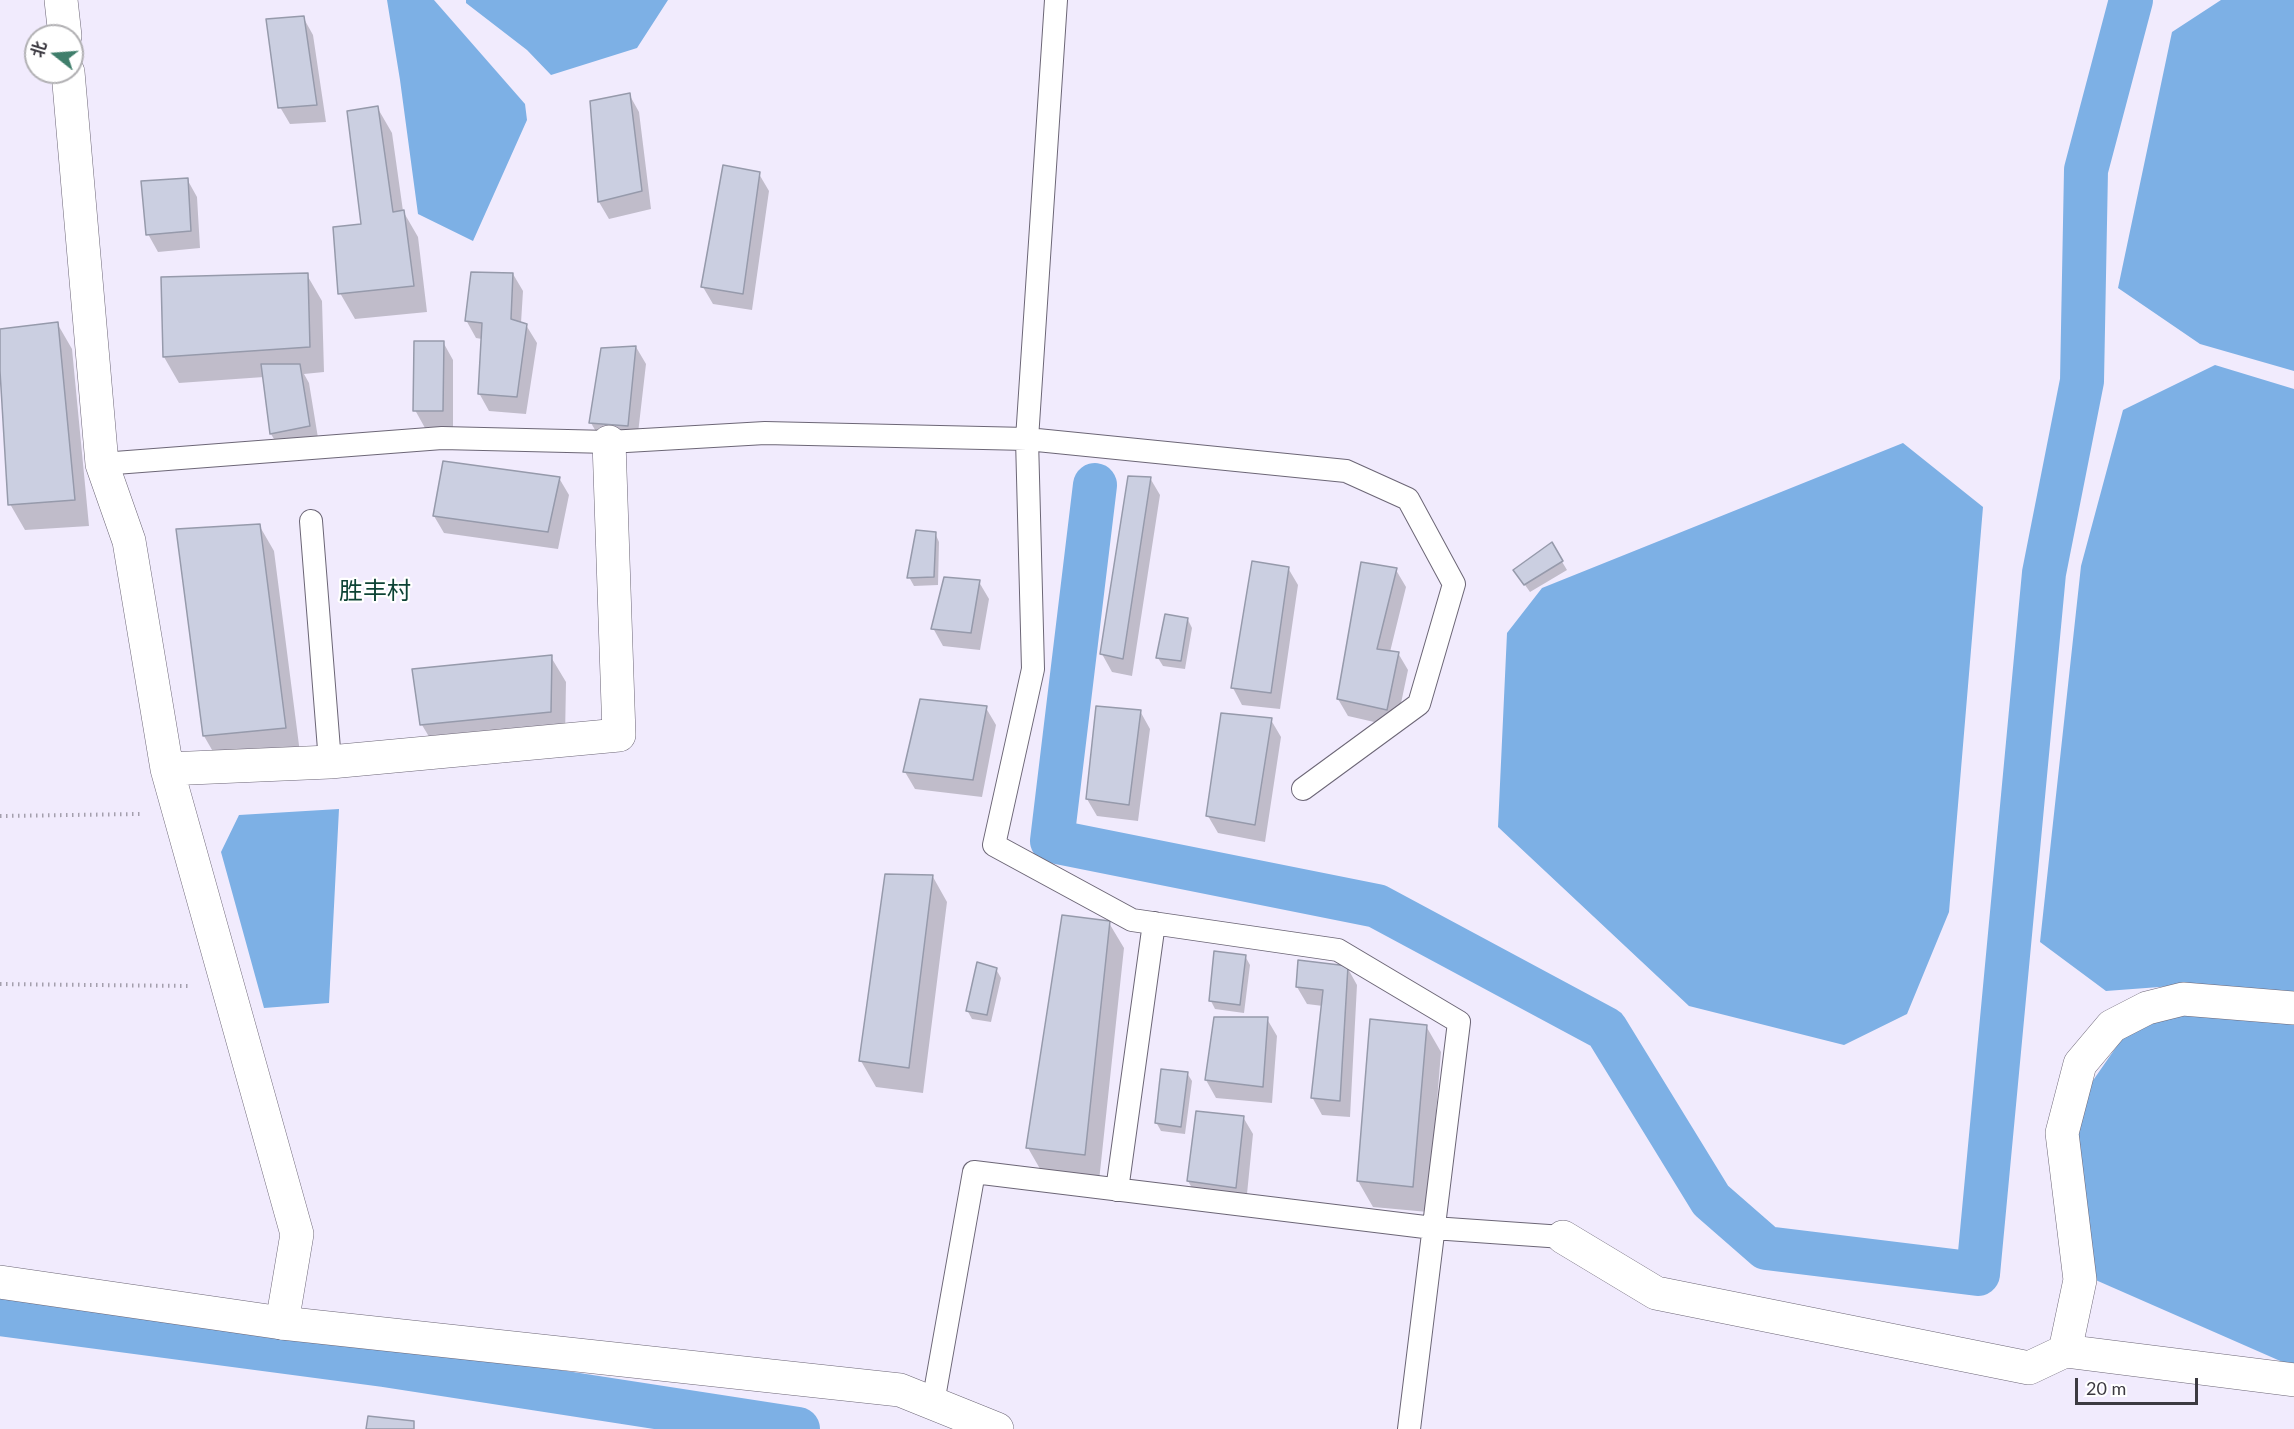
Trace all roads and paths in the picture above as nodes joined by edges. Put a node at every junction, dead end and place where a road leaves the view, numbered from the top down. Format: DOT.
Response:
graph roads {
  1 [pos="62,0"];
  2 [pos="1056,0"];
  3 [pos="64,24"];
  4 [pos="69,84"];
  5 [pos="1027,439"];
  6 [pos="609,442"];
  7 [pos="102,464"];
  8 [pos="311,521"];
  9 [pos="330,762"];
  10 [pos="167,769"];
  11 [pos="1303,789"];
  12 [pos="179,813"];
  13 [pos="0,816"];
  14 [pos="1154,923"];
  15 [pos="0,984"];
  16 [pos="228,987"];
  17 [pos="2294,1008"];
  18 [pos="1117,1190"];
  19 [pos="1433,1228"];
  20 [pos="1563,1237"];
  21 [pos="0,1282"];
  22 [pos="282,1323"];
  23 [pos="2065,1352"];
  24 [pos="2294,1380"];
  25 [pos="933,1403"];
  26 [pos="998,1429"];
  27 [pos="1409,1429"];
  1 -- 3 [label="street"];
  2 -- 5 [label="lane"];
  4 -- 7 [label="street"];
  5 -- 6 [label="lane"];
  5 -- 11 [label="lane"];
  5 -- 14 [label="lane"];
  6 -- 7 [label="lane"];
  6 -- 9 [label="street"];
  7 -- 10 [label="street"];
  8 -- 9 [label="lane"];
  9 -- 10 [label="street"];
  10 -- 12 [label="street"];
  12 -- 13 [label="path"];
  12 -- 16 [label="street"];
  14 -- 18 [label="lane"];
  14 -- 19 [label="lane"];
  15 -- 16 [label="path"];
  16 -- 22 [label="street"];
  17 -- 23 [label="street"];
  18 -- 19 [label="lane"];
  18 -- 25 [label="lane"];
  19 -- 20 [label="lane"];
  19 -- 27 [label="lane"];
  20 -- 23 [label="street"];
  21 -- 22 [label="street"];
  22 -- 25 [label="street"];
  23 -- 24 [label="street"];
  25 -- 26 [label="street"];
}
